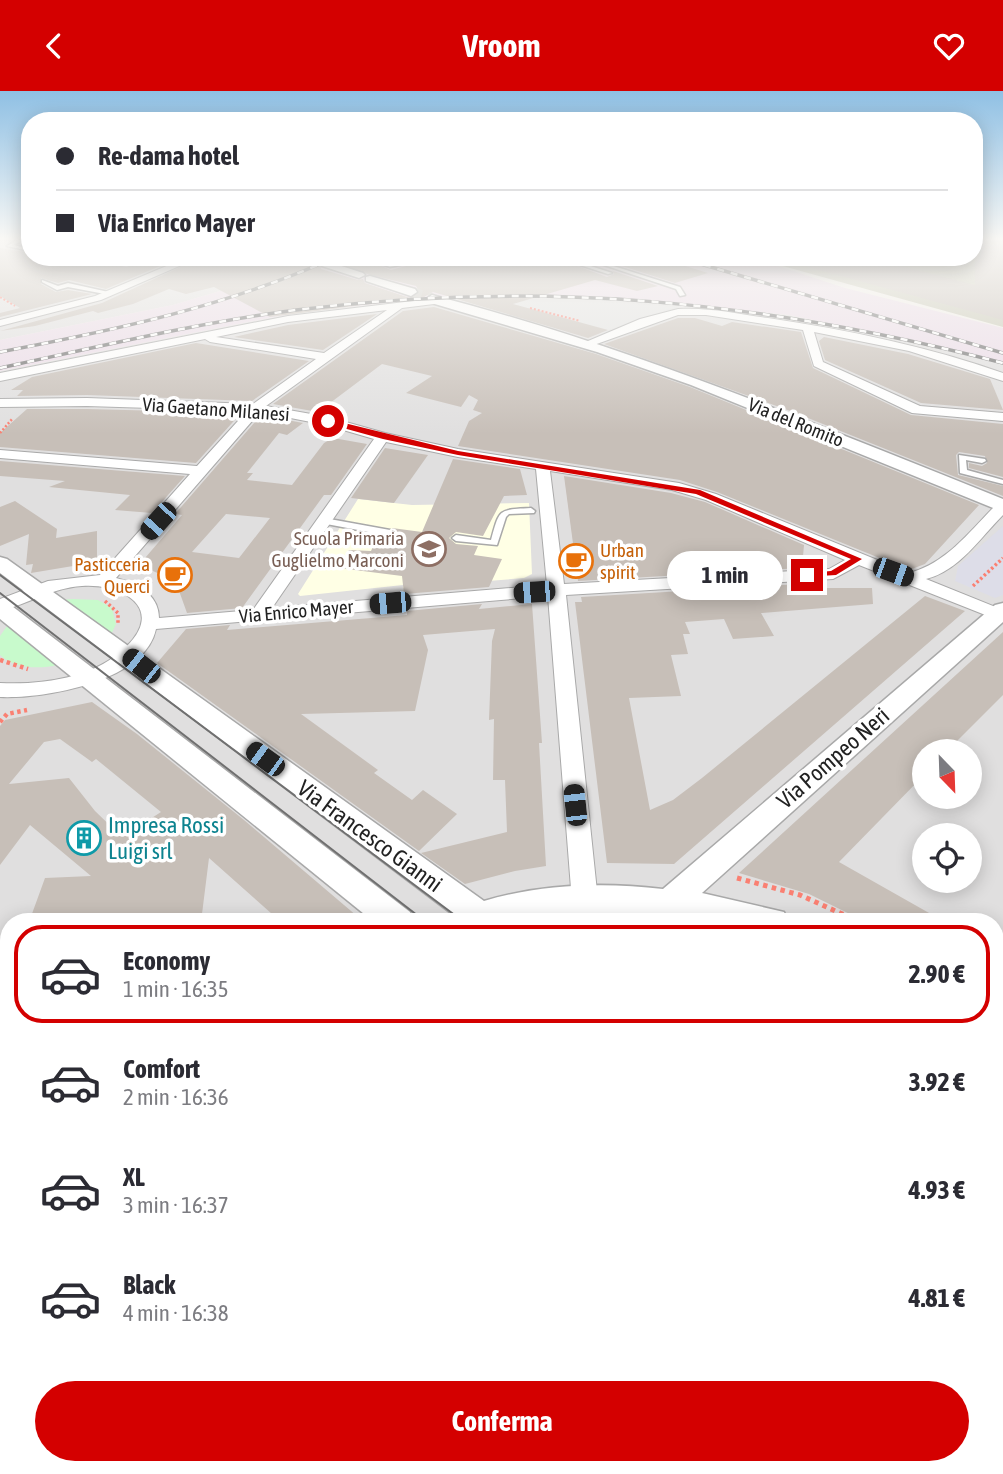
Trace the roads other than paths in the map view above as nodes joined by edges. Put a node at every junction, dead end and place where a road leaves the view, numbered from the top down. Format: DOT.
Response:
graph roads {
  1 [pos="69,305"];
  2 [pos="412,305"];
  3 [pos="451,305"];
  4 [pos="400,307"];
  5 [pos="363,310"];
  6 [pos="11,312"];
  7 [pos="21,318"];
  8 [pos="383,318"];
  9 [pos="0,323"];
  10 [pos="808,328"];
  11 [pos="197,337"];
  12 [pos="587,344"];
  13 [pos="325,357"];
  14 [pos="0,377"];
  15 [pos="1003,377"];
  16 [pos="7,403"];
  17 [pos="258,408"];
  18 [pos="1003,417"];
  19 [pos="0,419"];
  20 [pos="383,437"];
  21 [pos="0,454"];
  22 [pos="982,461"];
  23 [pos="544,468"];
  24 [pos="203,471"];
  25 [pos="1003,482"];
  26 [pos="1003,506"];
  27 [pos="531,510"];
  28 [pos="324,521"];
  29 [pos="390,533"];
  30 [pos="456,538"];
  31 [pos="858,559"];
  32 [pos="0,563"];
  33 [pos="946,565"];
  34 [pos="911,578"];
  35 [pos="103,582"];
  36 [pos="38,590"];
  37 [pos="556,590"];
  38 [pos="0,607"];
  39 [pos="1002,611"];
  40 [pos="259,614"];
  41 [pos="150,624"];
  42 [pos="127,655"];
  43 [pos="88,678"];
  44 [pos="1,692"];
  45 [pos="584,901"];
  46 [pos="669,903"];
  47 [pos="387,913"];
  48 [pos="467,913"];
  49 [pos="499,913"];
  50 [pos="723,913"];
  1 -- 7 [label="street"];
  2 -- 4 [label="street"];
  3 -- 12 [label="street, Via del Romito"];
  4 -- 5 [label="street"];
  4 -- 8 [label="street"];
  5 -- 8 [label="street"];
  5 -- 11 [label="street"];
  6 -- 7 [label="street"];
  7 -- 9 [label="street"];
  8 -- 13 [label="street"];
  10 -- 12 [label="street"];
  10 -- 15 [label="street"];
  10 -- 18 [label="street"];
  11 -- 13 [label="street"];
  11 -- 14 [label="street"];
  12 -- 26 [label="street, Via del Romito"];
  13 -- 17 [label="street"];
  16 -- 17 [label="street, Via Gaetano Milanesi"];
  16 -- 19 [label="street"];
  17 -- 20 [label="street, Via Gaetano Milanesi"];
  17 -- 24 [label="street"];
  20 -- 23 [label="street, Via Gaetano Milanesi"];
  20 -- 28 [label="street"];
  21 -- 24 [label="street"];
  22 -- 25 [label="lane"];
  23 -- 31 [label="street, Via Gaetano Milanesi"];
  23 -- 37 [label="street"];
  24 -- 35 [label="street"];
  26 -- 33 [label="street"];
  27 -- 30 [label="lane"];
  28 -- 29 [label="lane"];
  28 -- 40 [label="street"];
  31 -- 34 [label="street, Via Gaetano Milanesi"];
  31 -- 37 [label="street, Via Enrico Mayer"];
  32 -- 36 [label="street, Via Francesco Gianni"];
  33 -- 34 [label="street"];
  33 -- 39 [label="street"];
  34 -- 39 [label="street, Via Gaetano Milanesi"];
  35 -- 36 [label="street"];
  35 -- 41 [label="street"];
  36 -- 38 [label="street"];
  36 -- 42 [label="street, Via Francesco Gianni"];
  37 -- 40 [label="street, Via Enrico Mayer"];
  37 -- 45 [label="street"];
  38 -- 43 [label="street, Via Francesco Gianni"];
  39 -- 46 [label="street, Via Pompeo Neri"];
  40 -- 41 [label="street, Via Enrico Mayer"];
  41 -- 42 [label="street"];
  42 -- 43 [label="street"];
  42 -- 48 [label="street, Via Francesco Gianni"];
  43 -- 44 [label="street"];
  43 -- 47 [label="street, Via Francesco Gianni"];
  45 -- 46 [label="street"];
  45 -- 49 [label="street"];
  46 -- 50 [label="street"];
}
